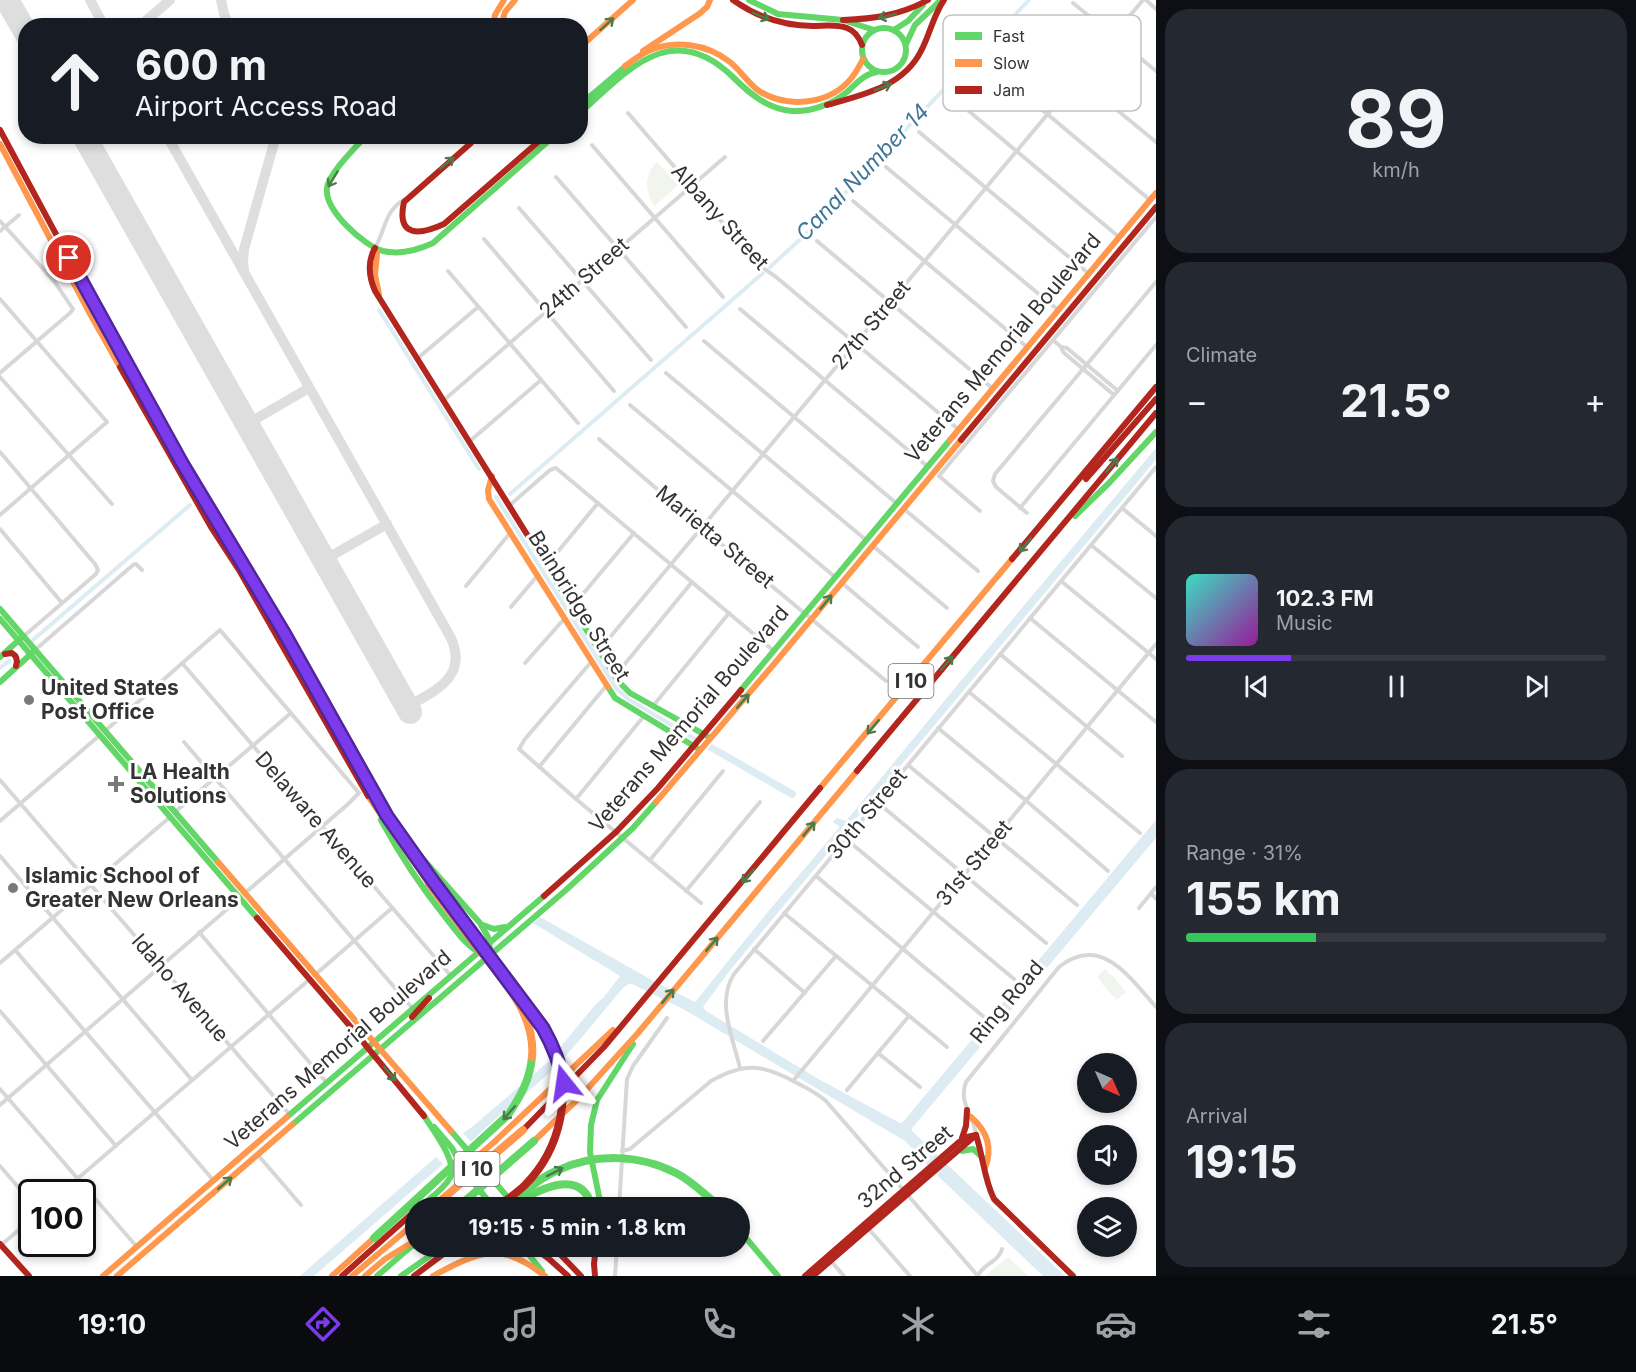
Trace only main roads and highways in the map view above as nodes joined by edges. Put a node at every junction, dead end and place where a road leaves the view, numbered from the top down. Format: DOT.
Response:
graph roads {
  1 [pos="504,0"];
  2 [pos="515,0"];
  3 [pos="633,0"];
  4 [pos="710,0"];
  5 [pos="733,0"];
  6 [pos="749,0"];
  7 [pos="928,0"];
  8 [pos="942,0"];
  9 [pos="495,18"];
  10 [pos="503,18"];
  11 [pos="843,20"];
  12 [pos="874,30"];
  13 [pos="894,30"];
  14 [pos="588,40"];
  15 [pos="862,45"];
  16 [pos="906,45"];
  17 [pos="863,59"];
  18 [pos="625,66"];
  19 [pos="877,72"];
  20 [pos="588,98"];
  21 [pos="827,105"];
  22 [pos="588,106"];
  23 [pos="0,130"];
  24 [pos="0,144"];
  25 [pos="358,144"];
  26 [pos="469,144"];
  27 [pos="536,144"];
  28 [pos="545,144"];
  29 [pos="1156,193"];
  30 [pos="1156,207"];
  31 [pos="1141,210"];
  32 [pos="1127,241"];
  33 [pos="375,248"];
  34 [pos="1078,285"];
  35 [pos="1063,318"];
  36 [pos="1025,350"];
  37 [pos="1003,375"];
  38 [pos="1015,376"];
  39 [pos="1156,387"];
  40 [pos="1156,399"];
  41 [pos="991,404"];
  42 [pos="1156,413"];
  43 [pos="956,432"];
  44 [pos="1156,432"];
  45 [pos="937,472"];
  46 [pos="492,476"];
  47 [pos="903,495"];
  48 [pos="1042,525"];
  49 [pos="888,528"];
  50 [pos="1047,542"];
  51 [pos="852,556"];
  52 [pos="856,566"];
  53 [pos="841,579"];
  54 [pos="0,609"];
  55 [pos="809,616"];
  56 [pos="0,619"];
  57 [pos="21,638"];
  58 [pos="33,652"];
  59 [pos="1,656"];
  60 [pos="14,670"];
  61 [pos="0,682"];
  62 [pos="102,733"];
  63 [pos="707,736"];
  64 [pos="697,748"];
  65 [pos="368,796"];
  66 [pos="173,814"];
  67 [pos="387,816"];
  68 [pos="620,835"];
  69 [pos="574,871"];
  70 [pos="431,883"];
  71 [pos="242,895"];
  72 [pos="555,899"];
  73 [pos="529,909"];
  74 [pos="532,919"];
  75 [pos="480,923"];
  76 [pos="511,925"];
  77 [pos="490,943"];
  78 [pos="466,944"];
  79 [pos="478,953"];
  80 [pos="489,955"];
  81 [pos="462,967"];
  82 [pos="432,992"];
  83 [pos="642,1002"];
  84 [pos="656,1011"];
  85 [pos="412,1021"];
  86 [pos="373,1048"];
  87 [pos="319,1090"];
  88 [pos="319,1101"];
  89 [pos="423,1114"];
  90 [pos="290,1115"];
  91 [pos="976,1136"];
  92 [pos="959,1142"];
  93 [pos="492,1144"];
  94 [pos="988,1145"];
  95 [pos="466,1149"];
  96 [pos="957,1152"];
  97 [pos="946,1158"];
  98 [pos="983,1158"];
  99 [pos="474,1159"];
  100 [pos="245,1166"];
  101 [pos="985,1168"];
  102 [pos="465,1172"];
  103 [pos="200,1193"];
  104 [pos="430,1197"];
  105 [pos="445,1197"];
  106 [pos="470,1197"];
  107 [pos="487,1197"];
  108 [pos="503,1197"];
  109 [pos="509,1197"];
  110 [pos="521,1197"];
  111 [pos="528,1197"];
  112 [pos="588,1197"];
  113 [pos="599,1197"];
  114 [pos="708,1197"];
  115 [pos="184,1206"];
  116 [pos="184,1219"];
  117 [pos="405,1220"];
  118 [pos="405,1231"];
  119 [pos="153,1241"];
  120 [pos="750,1243"];
  121 [pos="1,1244"];
  122 [pos="405,1248"];
  123 [pos="405,1252"];
  124 [pos="431,1257"];
  125 [pos="437,1257"];
  126 [pos="531,1257"];
  127 [pos="547,1257"];
  128 [pos="563,1257"];
  129 [pos="595,1257"];
  130 [pos="829,1259"];
  131 [pos="120,1262"];
  132 [pos="414,1272"];
  133 [pos="29,1276"];
  134 [pos="104,1276"];
  135 [pos="115,1276"];
  136 [pos="332,1276"];
  137 [pos="342,1276"];
  138 [pos="352,1276"];
  139 [pos="365,1276"];
  140 [pos="376,1276"];
  141 [pos="401,1276"];
  142 [pos="433,1276"];
  143 [pos="546,1276"];
  144 [pos="567,1276"];
  145 [pos="581,1276"];
  146 [pos="595,1276"];
  147 [pos="779,1276"];
  148 [pos="805,1276"];
  149 [pos="813,1276"];
  150 [pos="1073,1276"];
  1 -- 9 [label="main road"];
  2 -- 10 [label="main road"];
  14 -- 3 [label="main road, one-way"];
  4 -- 18 [label="main road"];
  5 -- 15 [label="main road, one-way"];
  6 -- 11 [label="main road"];
  7 -- 11 [label="main road, one-way"];
  7 -- 13 [label="main road"];
  8 -- 16 [label="main road"];
  21 -- 8 [label="main road, one-way"];
  11 -- 12 [label="main road"];
  12 -- 13 [label="main road"];
  12 -- 15 [label="main road"];
  13 -- 16 [label="main road"];
  15 -- 17 [label="main road"];
  16 -- 19 [label="main road"];
  17 -- 18 [label="main road"];
  17 -- 19 [label="main road"];
  18 -- 20 [label="main road"];
  19 -- 21 [label="main road"];
  21 -- 22 [label="main road"];
  23 -- 67 [label="main road"];
  24 -- 65 [label="main road"];
  25 -- 33 [label="main road, one-way"];
  27 -- 26 [label="main road, one-way"];
  28 -- 33 [label="main road"];
  29 -- 31 [label="main road, Veterans Memorial Boulevard"];
  30 -- 32 [label="main road, Veterans Memorial Boulevard"];
  31 -- 32 [label="main road"];
  31 -- 34 [label="main road, Veterans Memorial Boulevard"];
  32 -- 35 [label="main road, Veterans Memorial Boulevard"];
  33 -- 46 [label="main road, Bainbridge Street"];
  34 -- 35 [label="main road"];
  34 -- 36 [label="main road, Veterans Memorial Boulevard"];
  35 -- 38 [label="main road, Veterans Memorial Boulevard"];
  36 -- 37 [label="main road, Veterans Memorial Boulevard"];
  36 -- 38 [label="main road"];
  37 -- 41 [label="main road"];
  37 -- 43 [label="main road, Veterans Memorial Boulevard"];
  38 -- 41 [label="main road, Veterans Memorial Boulevard"];
  39 -- 48 [label="main road, I 10"];
  40 -- 48 [label="main road"];
  41 -- 45 [label="main road, Veterans Memorial Boulevard"];
  50 -- 42 [label="main road, I 10, one-way"];
  43 -- 45 [label="main road"];
  43 -- 47 [label="main road, Veterans Memorial Boulevard"];
  44 -- 50 [label="main road"];
  45 -- 49 [label="main road, Veterans Memorial Boulevard"];
  46 -- 63 [label="main road, Bainbridge Street"];
  46 -- 64 [label="main road, Bainbridge Street"];
  47 -- 49 [label="main road"];
  47 -- 51 [label="main road, Veterans Memorial Boulevard"];
  48 -- 83 [label="main road, I 10, one-way"];
  49 -- 52 [label="main road, Veterans Memorial Boulevard"];
  84 -- 50 [label="main road, I 10, one-way"];
  51 -- 52 [label="main road"];
  51 -- 53 [label="main road, Veterans Memorial Boulevard"];
  52 -- 53 [label="main road, Veterans Memorial Boulevard"];
  53 -- 55 [label="main road, Veterans Memorial Boulevard"];
  54 -- 57 [label="main road"];
  63 -- 55 [label="main road, Veterans Memorial Boulevard, one-way"];
  55 -- 63 [label="main road, Veterans Memorial Boulevard"];
  56 -- 57 [label="main road"];
  57 -- 58 [label="main road"];
  57 -- 59 [label="main road"];
  58 -- 60 [label="main road"];
  58 -- 62 [label="main road"];
  58 -- 62 [label="main road"];
  59 -- 60 [label="main road"];
  60 -- 61 [label="main road"];
  62 -- 66 [label="main road"];
  62 -- 66 [label="main road"];
  63 -- 64 [label="main road, Veterans Memorial Boulevard"];
  64 -- 68 [label="main road, Veterans Memorial Boulevard"];
  65 -- 70 [label="main road"];
  65 -- 78 [label="main road"];
  66 -- 71 [label="main road"];
  66 -- 71 [label="main road"];
  67 -- 70 [label="main road"];
  67 -- 75 [label="main road"];
  68 -- 69 [label="main road, Veterans Memorial Boulevard"];
  68 -- 72 [label="main road, Veterans Memorial Boulevard"];
  69 -- 72 [label="main road"];
  69 -- 73 [label="main road, Veterans Memorial Boulevard"];
  70 -- 109 [label="main road, bridge"];
  70 -- 136 [label="main road, one-way, bridge"];
  71 -- 86 [label="main road"];
  72 -- 74 [label="main road, Veterans Memorial Boulevard"];
  73 -- 74 [label="main road"];
  73 -- 76 [label="main road, Veterans Memorial Boulevard"];
  74 -- 80 [label="main road, Veterans Memorial Boulevard"];
  75 -- 76 [label="main road"];
  75 -- 77 [label="main road"];
  76 -- 77 [label="main road, Veterans Memorial Boulevard"];
  77 -- 79 [label="main road, Veterans Memorial Boulevard"];
  77 -- 80 [label="main road"];
  78 -- 79 [label="main road"];
  78 -- 81 [label="main road"];
  79 -- 80 [label="main road"];
  79 -- 81 [label="main road, Veterans Memorial Boulevard"];
  80 -- 85 [label="main road, Veterans Memorial Boulevard"];
  81 -- 82 [label="main road, Veterans Memorial Boulevard"];
  82 -- 85 [label="main road"];
  82 -- 86 [label="main road, Veterans Memorial Boulevard"];
  83 -- 93 [label="main road"];
  83 -- 105 [label="main road, I 10, bridge"];
  84 -- 106 [label="main road, I 10, bridge"];
  84 -- 113 [label="main road"];
  85 -- 86 [label="main road, Veterans Memorial Boulevard"];
  86 -- 87 [label="main road, Veterans Memorial Boulevard"];
  86 -- 88 [label="main road, Veterans Memorial Boulevard"];
  86 -- 89 [label="main road, one-way"];
  86 -- 95 [label="main road"];
  87 -- 88 [label="main road"];
  87 -- 90 [label="main road, Veterans Memorial Boulevard"];
  88 -- 100 [label="main road, Veterans Memorial Boulevard"];
  89 -- 102 [label="main road"];
  89 -- 104 [label="main road"];
  90 -- 100 [label="main road"];
  90 -- 103 [label="main road, Veterans Memorial Boulevard"];
  91 -- 92 [label="main road, 32nd Street"];
  91 -- 94 [label="main road"];
  91 -- 96 [label="main road, 32nd Street"];
  91 -- 98 [label="main road"];
  92 -- 94 [label="main road"];
  92 -- 97 [label="main road, 32nd Street"];
  93 -- 95 [label="main road"];
  93 -- 99 [label="main road"];
  94 -- 101 [label="main road"];
  95 -- 99 [label="main road"];
  96 -- 97 [label="main road, 32nd Street"];
  96 -- 98 [label="main road"];
  97 -- 130 [label="main road, 32nd Street"];
  98 -- 101 [label="main road"];
  99 -- 102 [label="main road"];
  99 -- 108 [label="main road"];
  116 -- 100 [label="main road, Veterans Memorial Boulevard, one-way"];
  101 -- 150 [label="main road"];
  102 -- 107 [label="main road"];
  103 -- 115 [label="main road, Veterans Memorial Boulevard"];
  103 -- 116 [label="main road"];
  110 -- 114 [label="main road, one-way, bridge"];
  111 -- 112 [label="main road, bridge"];
  115 -- 119 [label="main road"];
  115 -- 131 [label="main road, Veterans Memorial Boulevard"];
  116 -- 119 [label="main road, Veterans Memorial Boulevard"];
  117 -- 137 [label="main road"];
  118 -- 138 [label="main road"];
  119 -- 135 [label="main road"];
  120 -- 147 [label="main road"];
  121 -- 133 [label="main road"];
  122 -- 139 [label="main road"];
  123 -- 140 [label="main road"];
  124 -- 132 [label="main road"];
  125 -- 132 [label="main road"];
  126 -- 143 [label="main road"];
  127 -- 144 [label="main road"];
  128 -- 145 [label="main road"];
  129 -- 146 [label="main road"];
  130 -- 148 [label="main road, 32nd Street"];
  130 -- 149 [label="main road, 32nd Street"];
  131 -- 134 [label="main road, Veterans Memorial Boulevard"];
  131 -- 135 [label="main road"];
  132 -- 141 [label="main road"];
  142 -- 143 [label="main road"];
}
